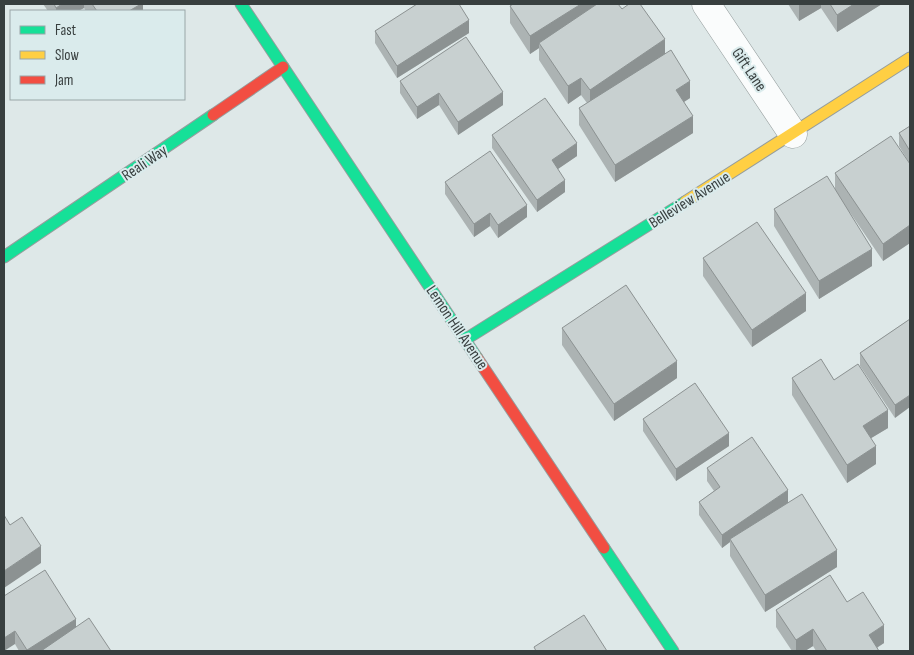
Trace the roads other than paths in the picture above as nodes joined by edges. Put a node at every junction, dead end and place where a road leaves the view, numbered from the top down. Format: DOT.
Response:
graph roads {
  1 [pos="242,4"];
  2 [pos="706,4"];
  3 [pos="910,58"];
  4 [pos="283,67"];
  5 [pos="793,134"];
  6 [pos="4,257"];
  7 [pos="466,339"];
  8 [pos="673,651"];
  1 -- 4 [label="street, Lemon Hill Avenue"];
  2 -- 5 [label="street, Gift Lane"];
  3 -- 5 [label="street, Belleview Avenue"];
  4 -- 6 [label="street, Reali Way"];
  4 -- 7 [label="street, Lemon Hill Avenue"];
  5 -- 7 [label="street, Belleview Avenue"];
  7 -- 8 [label="street, Lemon Hill Avenue"];
}
